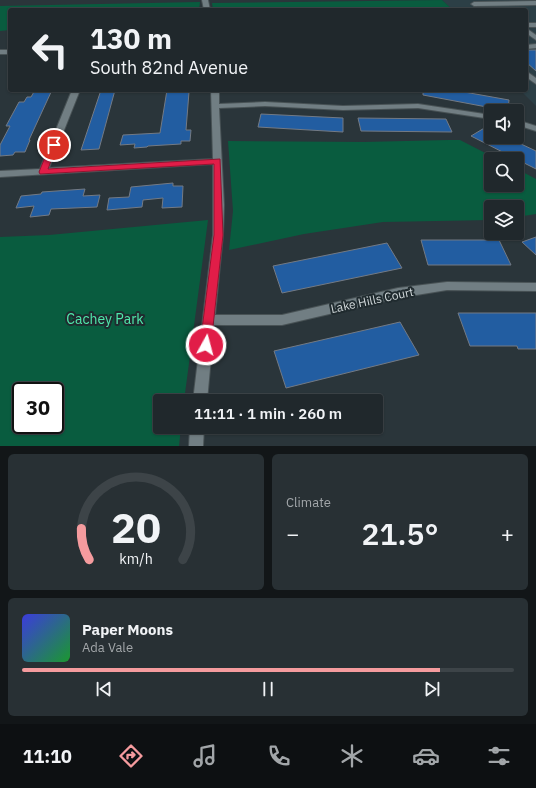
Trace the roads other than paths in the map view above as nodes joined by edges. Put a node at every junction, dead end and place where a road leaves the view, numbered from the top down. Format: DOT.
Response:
graph roads {
  1 [pos="469,0"];
  2 [pos="536,3"];
  3 [pos="474,4"];
  4 [pos="478,8"];
  5 [pos="528,75"];
  6 [pos="536,82"];
  7 [pos="75,92"];
  8 [pos="215,92"];
  9 [pos="216,106"];
  10 [pos="484,116"];
  11 [pos="524,125"];
  12 [pos="536,129"];
  13 [pos="218,161"];
  14 [pos="43,172"];
  15 [pos="0,174"];
  16 [pos="536,287"];
  17 [pos="209,320"];
  18 [pos="201,394"];
  19 [pos="197,434"];
  20 [pos="196,446"];
  1 -- 3 [label="street"];
  2 -- 3 [label="street"];
  3 -- 4 [label="street"];
  5 -- 6 [label="street"];
  7 -- 14 [label="street"];
  8 -- 9 [label="street"];
  9 -- 10 [label="street"];
  9 -- 13 [label="street"];
  11 -- 12 [label="street"];
  13 -- 14 [label="street"];
  13 -- 17 [label="street"];
  14 -- 15 [label="street"];
  16 -- 17 [label="street, Lake Hills Court"];
  17 -- 18 [label="street"];
  19 -- 20 [label="street"];
}
